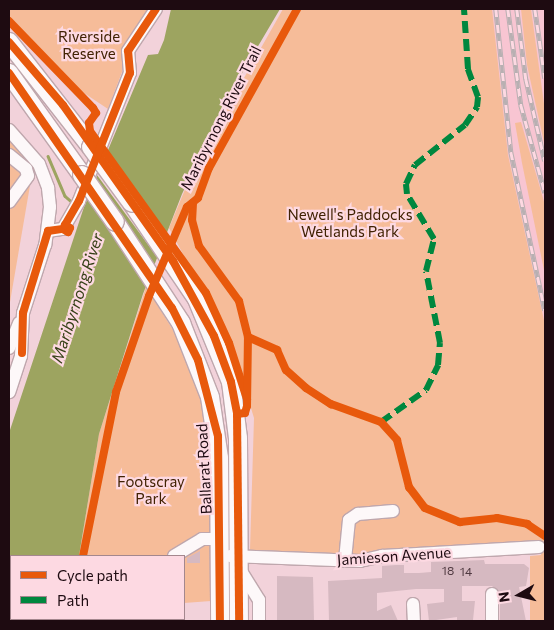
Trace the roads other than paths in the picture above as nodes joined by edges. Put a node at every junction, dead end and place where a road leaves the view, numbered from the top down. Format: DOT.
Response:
graph roads {
  1 [pos="156,9"];
  2 [pos="9,42"];
  3 [pos="9,73"];
  4 [pos="9,130"];
  5 [pos="9,155"];
  6 [pos="9,202"];
  7 [pos="48,231"];
  8 [pos="24,310"];
  9 [pos="9,348"];
  10 [pos="9,392"];
  11 [pos="393,512"];
  12 [pos="220,546"];
  13 [pos="539,547"];
  14 [pos="176,555"];
  15 [pos="345,560"];
  16 [pos="239,563"];
  17 [pos="492,594"];
  18 [pos="413,604"];
  19 [pos="220,621"];
  20 [pos="239,621"];
  21 [pos="259,621"];
  22 [pos="414,621"];
  23 [pos="492,621"];
  1 -- 7 [label="street"];
  2 -- 16 [label="highway, bridge"];
  3 -- 12 [label="highway, Ballarat Road, bridge"];
  4 -- 7 [label="street"];
  5 -- 6 [label="street"];
  7 -- 8 [label="street"];
  8 -- 9 [label="street"];
  8 -- 10 [label="street"];
  11 -- 15 [label="street"];
  12 -- 14 [label="street"];
  12 -- 16 [label="street, Jamieson Avenue"];
  12 -- 19 [label="highway, Ballarat Road"];
  13 -- 15 [label="street, Jamieson Avenue"];
  15 -- 16 [label="street, Jamieson Avenue"];
  16 -- 20 [label="highway"];
  16 -- 21 [label="street"];
  17 -- 23 [label="street"];
  18 -- 22 [label="street"];
}
